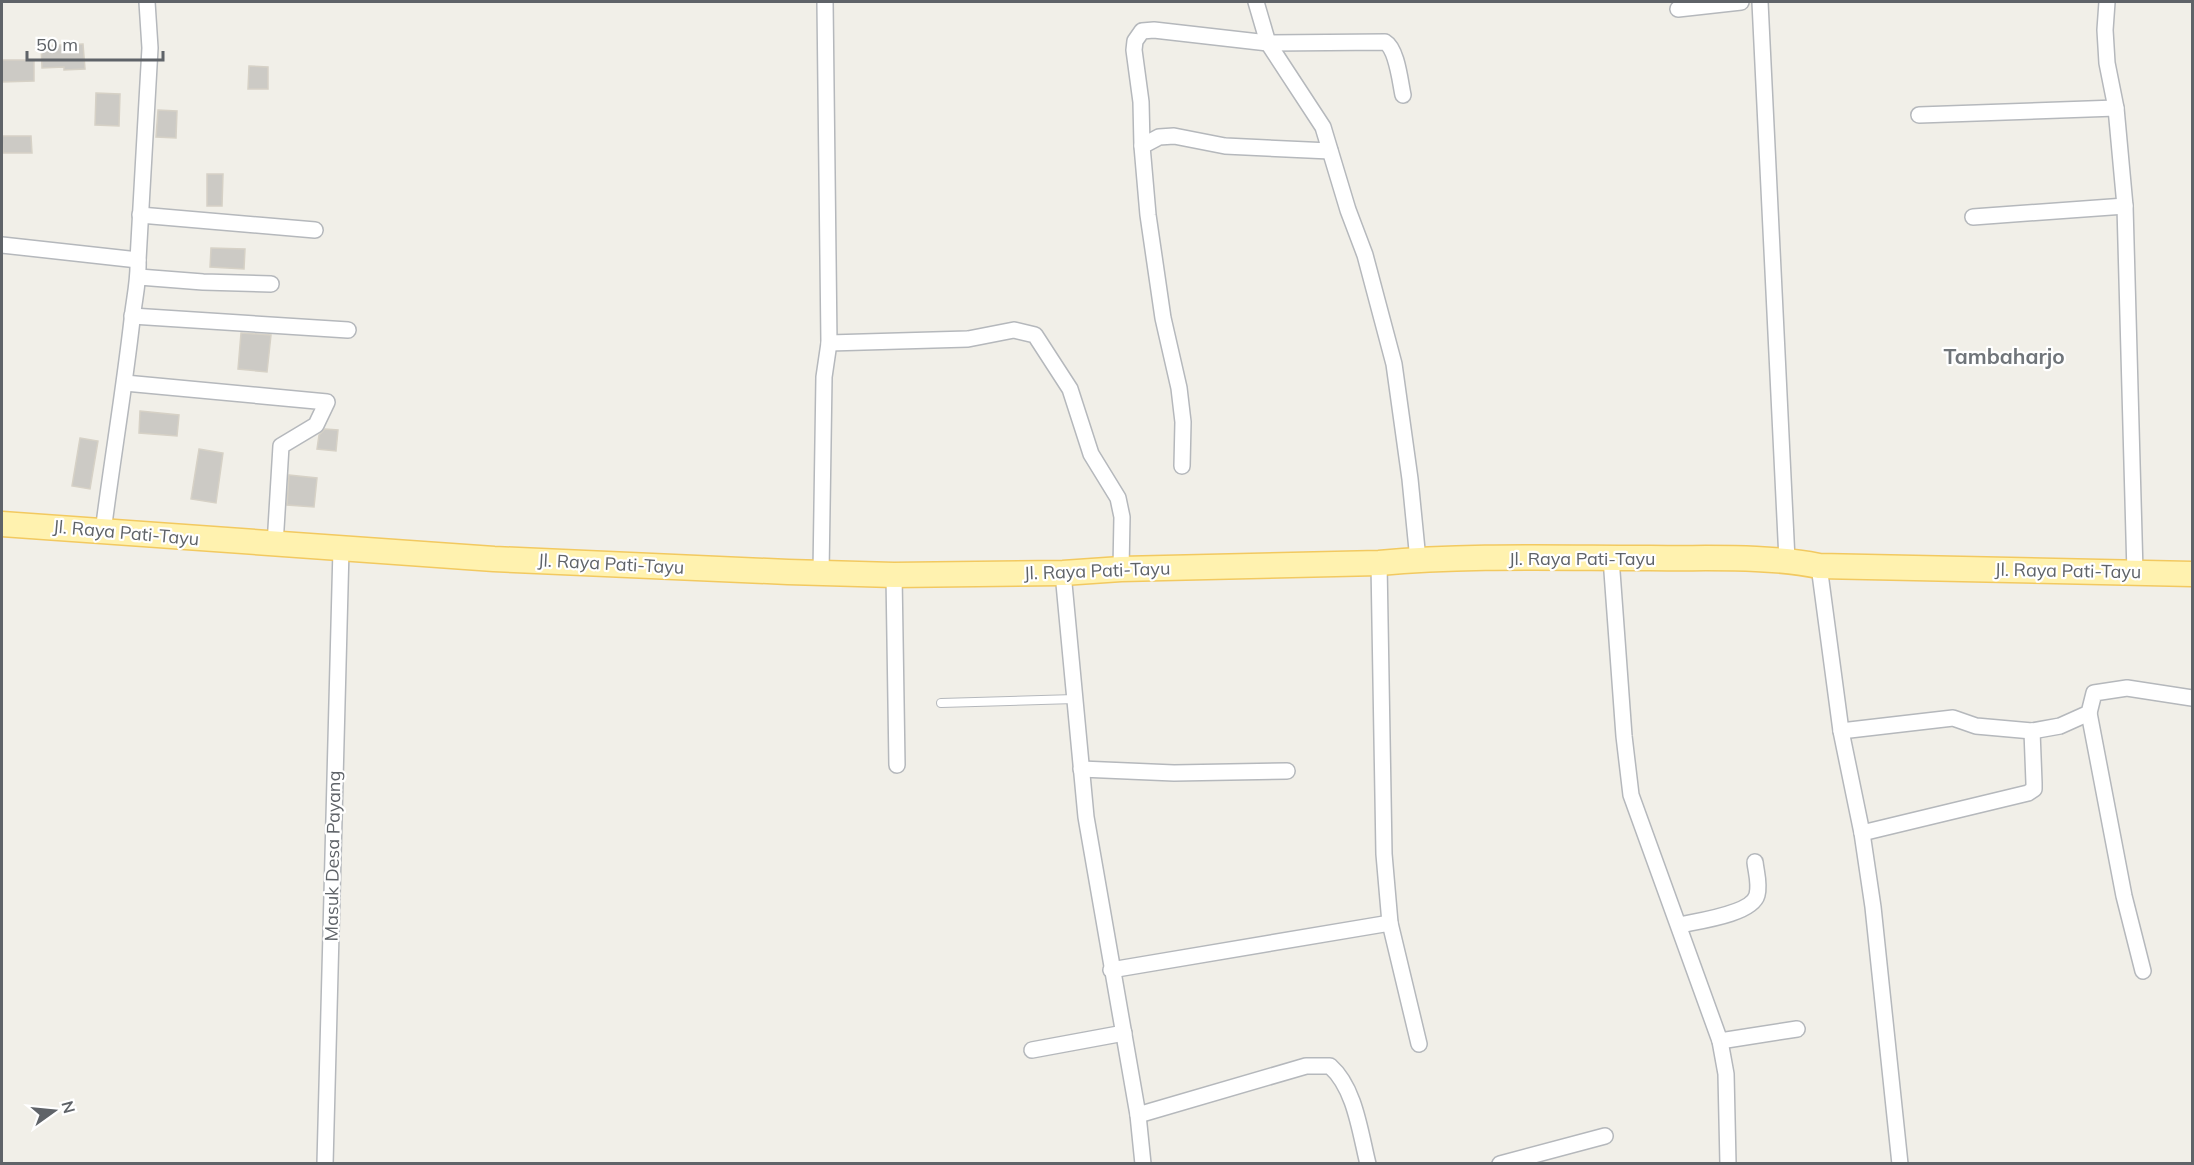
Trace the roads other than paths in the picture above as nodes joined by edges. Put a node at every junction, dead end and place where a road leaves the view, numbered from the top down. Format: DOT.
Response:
graph roads {
  1 [pos="147,2"];
  2 [pos="825,2"];
  3 [pos="1256,2"];
  4 [pos="1741,2"];
  5 [pos="1760,2"];
  6 [pos="2107,2"];
  7 [pos="1678,9"];
  8 [pos="1268,43"];
  9 [pos="1403,94"];
  10 [pos="2116,108"];
  11 [pos="1919,115"];
  12 [pos="1142,146"];
  13 [pos="1330,151"];
  14 [pos="2125,206"];
  15 [pos="140,215"];
  16 [pos="1973,217"];
  17 [pos="315,230"];
  18 [pos="2,245"];
  19 [pos="138,260"];
  20 [pos="139,277"];
  21 [pos="271,284"];
  22 [pos="132,316"];
  23 [pos="348,330"];
  24 [pos="829,343"];
  25 [pos="125,383"];
  26 [pos="1182,466"];
  27 [pos="2,524"];
  28 [pos="103,531"];
  29 [pos="275,545"];
  30 [pos="341,549"];
  31 [pos="1611,558"];
  32 [pos="1418,560"];
  33 [pos="1787,560"];
  34 [pos="1379,564"];
  35 [pos="1819,566"];
  36 [pos="1121,569"];
  37 [pos="820,573"];
  38 [pos="1063,573"];
  39 [pos="2135,573"];
  40 [pos="2193,574"];
  41 [pos="894,575"];
  42 [pos="2193,698"];
  43 [pos="1075,699"];
  44 [pos="941,703"];
  45 [pos="2089,712"];
  46 [pos="1841,731"];
  47 [pos="2032,731"];
  48 [pos="897,765"];
  49 [pos="1081,769"];
  50 [pos="1287,771"];
  51 [pos="1862,833"];
  52 [pos="1755,862"];
  53 [pos="1390,923"];
  54 [pos="1680,925"];
  55 [pos="1111,970"];
  56 [pos="2143,971"];
  57 [pos="1797,1029"];
  58 [pos="1124,1033"];
  59 [pos="1720,1041"];
  60 [pos="1419,1044"];
  61 [pos="1032,1050"];
  62 [pos="1138,1115"];
  63 [pos="1605,1136"];
  64 [pos="325,1164"];
  65 [pos="1143,1164"];
  66 [pos="1368,1164"];
  67 [pos="1500,1164"];
  68 [pos="1728,1164"];
  69 [pos="1900,1164"];
  1 -- 15 [label="street"];
  2 -- 24 [label="street"];
  3 -- 8 [label="street"];
  4 -- 7 [label="street"];
  5 -- 33 [label="street"];
  6 -- 10 [label="street"];
  8 -- 9 [label="street"];
  8 -- 12 [label="street"];
  8 -- 13 [label="street"];
  10 -- 11 [label="street"];
  10 -- 14 [label="street"];
  12 -- 13 [label="street"];
  12 -- 26 [label="street"];
  13 -- 32 [label="street"];
  14 -- 16 [label="street"];
  14 -- 39 [label="street"];
  15 -- 17 [label="street"];
  15 -- 19 [label="street"];
  18 -- 19 [label="street"];
  19 -- 20 [label="street"];
  20 -- 21 [label="street"];
  20 -- 22 [label="street"];
  22 -- 23 [label="street"];
  22 -- 25 [label="street"];
  24 -- 36 [label="street"];
  24 -- 37 [label="street"];
  25 -- 28 [label="street"];
  25 -- 29 [label="street"];
  27 -- 28 [label="main road, Jl. Raya Pati-Tayu"];
  28 -- 29 [label="main road, Jl. Raya Pati-Tayu"];
  29 -- 30 [label="main road, Jl. Raya Pati-Tayu"];
  30 -- 37 [label="main road, Jl. Raya Pati-Tayu"];
  30 -- 64 [label="street, Masuk Desa Payang"];
  31 -- 32 [label="main road, Jl. Raya Pati-Tayu"];
  31 -- 33 [label="main road, Jl. Raya Pati-Tayu"];
  31 -- 54 [label="street"];
  32 -- 34 [label="main road, Jl. Raya Pati-Tayu"];
  33 -- 35 [label="main road, Jl. Raya Pati-Tayu"];
  34 -- 36 [label="main road, Jl. Raya Pati-Tayu"];
  34 -- 53 [label="street"];
  35 -- 39 [label="main road, Jl. Raya Pati-Tayu"];
  35 -- 46 [label="street"];
  36 -- 38 [label="main road, Jl. Raya Pati-Tayu"];
  37 -- 41 [label="main road, Jl. Raya Pati-Tayu"];
  38 -- 41 [label="main road, Jl. Raya Pati-Tayu"];
  38 -- 43 [label="street"];
  39 -- 40 [label="main road, Jl. Raya Pati-Tayu"];
  41 -- 48 [label="street"];
  42 -- 45 [label="street"];
  43 -- 44 [label="lane"];
  43 -- 49 [label="street"];
  45 -- 47 [label="street"];
  45 -- 56 [label="street"];
  46 -- 47 [label="street"];
  46 -- 51 [label="street"];
  47 -- 51 [label="street"];
  49 -- 50 [label="street"];
  49 -- 55 [label="street"];
  51 -- 69 [label="street"];
  52 -- 54 [label="street"];
  53 -- 55 [label="street"];
  53 -- 60 [label="street"];
  54 -- 59 [label="street"];
  55 -- 58 [label="street"];
  57 -- 59 [label="street"];
  58 -- 61 [label="street"];
  58 -- 62 [label="street"];
  59 -- 68 [label="street"];
  62 -- 65 [label="street"];
  62 -- 66 [label="street"];
  63 -- 67 [label="street"];
}
